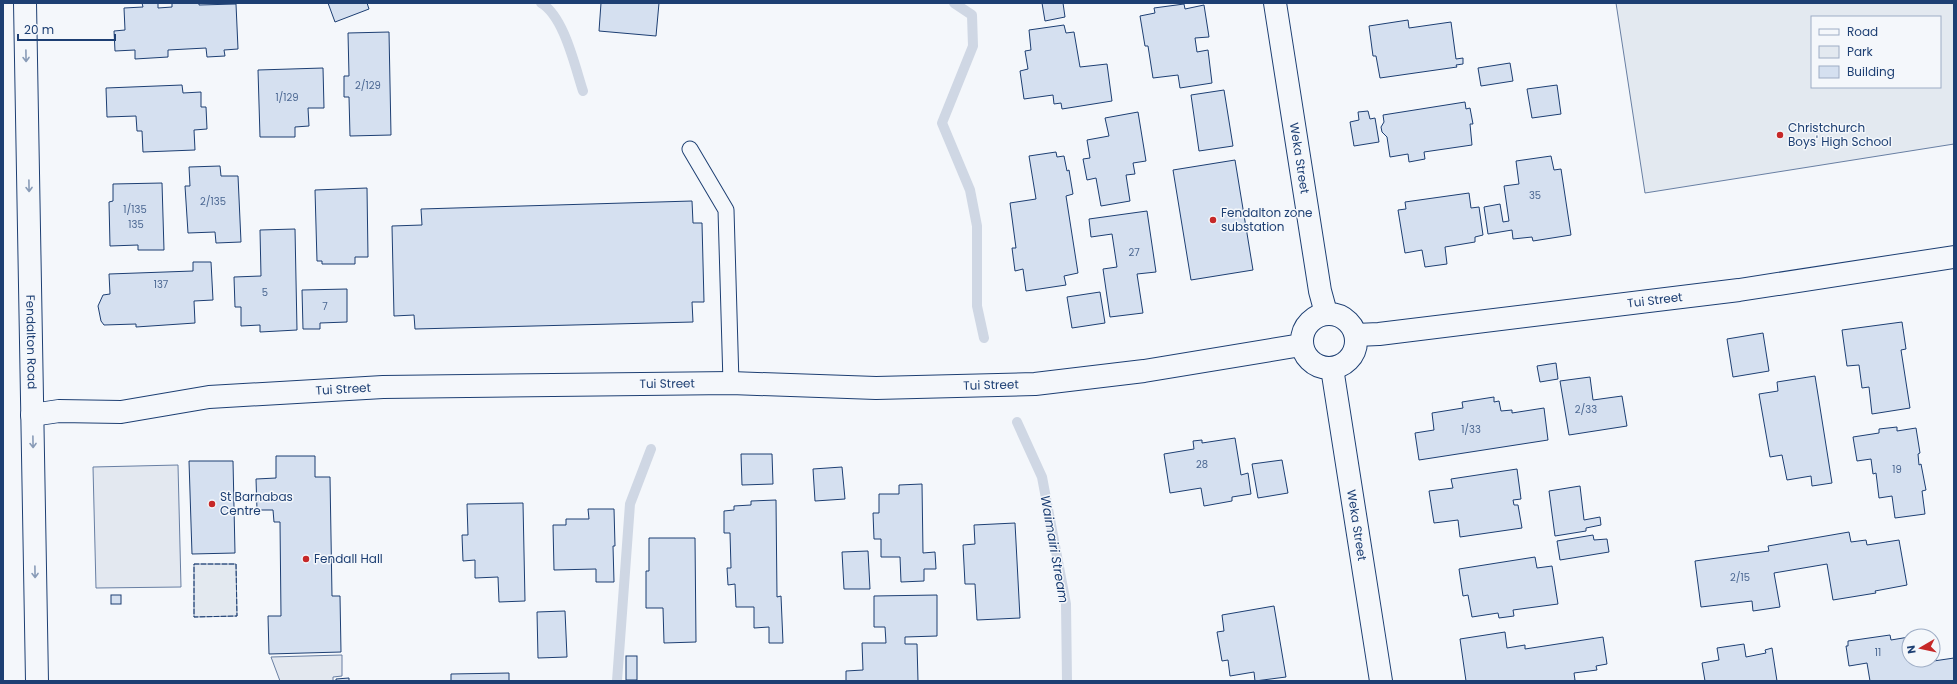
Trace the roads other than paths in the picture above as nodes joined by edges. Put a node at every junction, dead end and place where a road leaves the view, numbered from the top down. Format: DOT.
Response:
graph roads {
  1 [pos="25,3"];
  2 [pos="1275,3"];
  3 [pos="690,149"];
  4 [pos="1954,257"];
  5 [pos="1326,313"];
  6 [pos="1356,335"];
  7 [pos="1301,345"];
  8 [pos="1332,368"];
  9 [pos="731,383"];
  10 [pos="32,415"];
  11 [pos="37,681"];
  12 [pos="1381,681"];
  1 -- 10 [label="street, Fendalton Road, one-way"];
  2 -- 5 [label="street, Weka Street"];
  3 -- 9 [label="lane"];
  4 -- 6 [label="street, Tui Street"];
  5 -- 6 [label="street"];
  5 -- 7 [label="street"];
  6 -- 8 [label="street"];
  7 -- 8 [label="street"];
  7 -- 9 [label="street, Tui Street"];
  8 -- 12 [label="street, Weka Street"];
  9 -- 10 [label="street, Tui Street"];
  10 -- 11 [label="street, Fendalton Road, one-way"];
}
